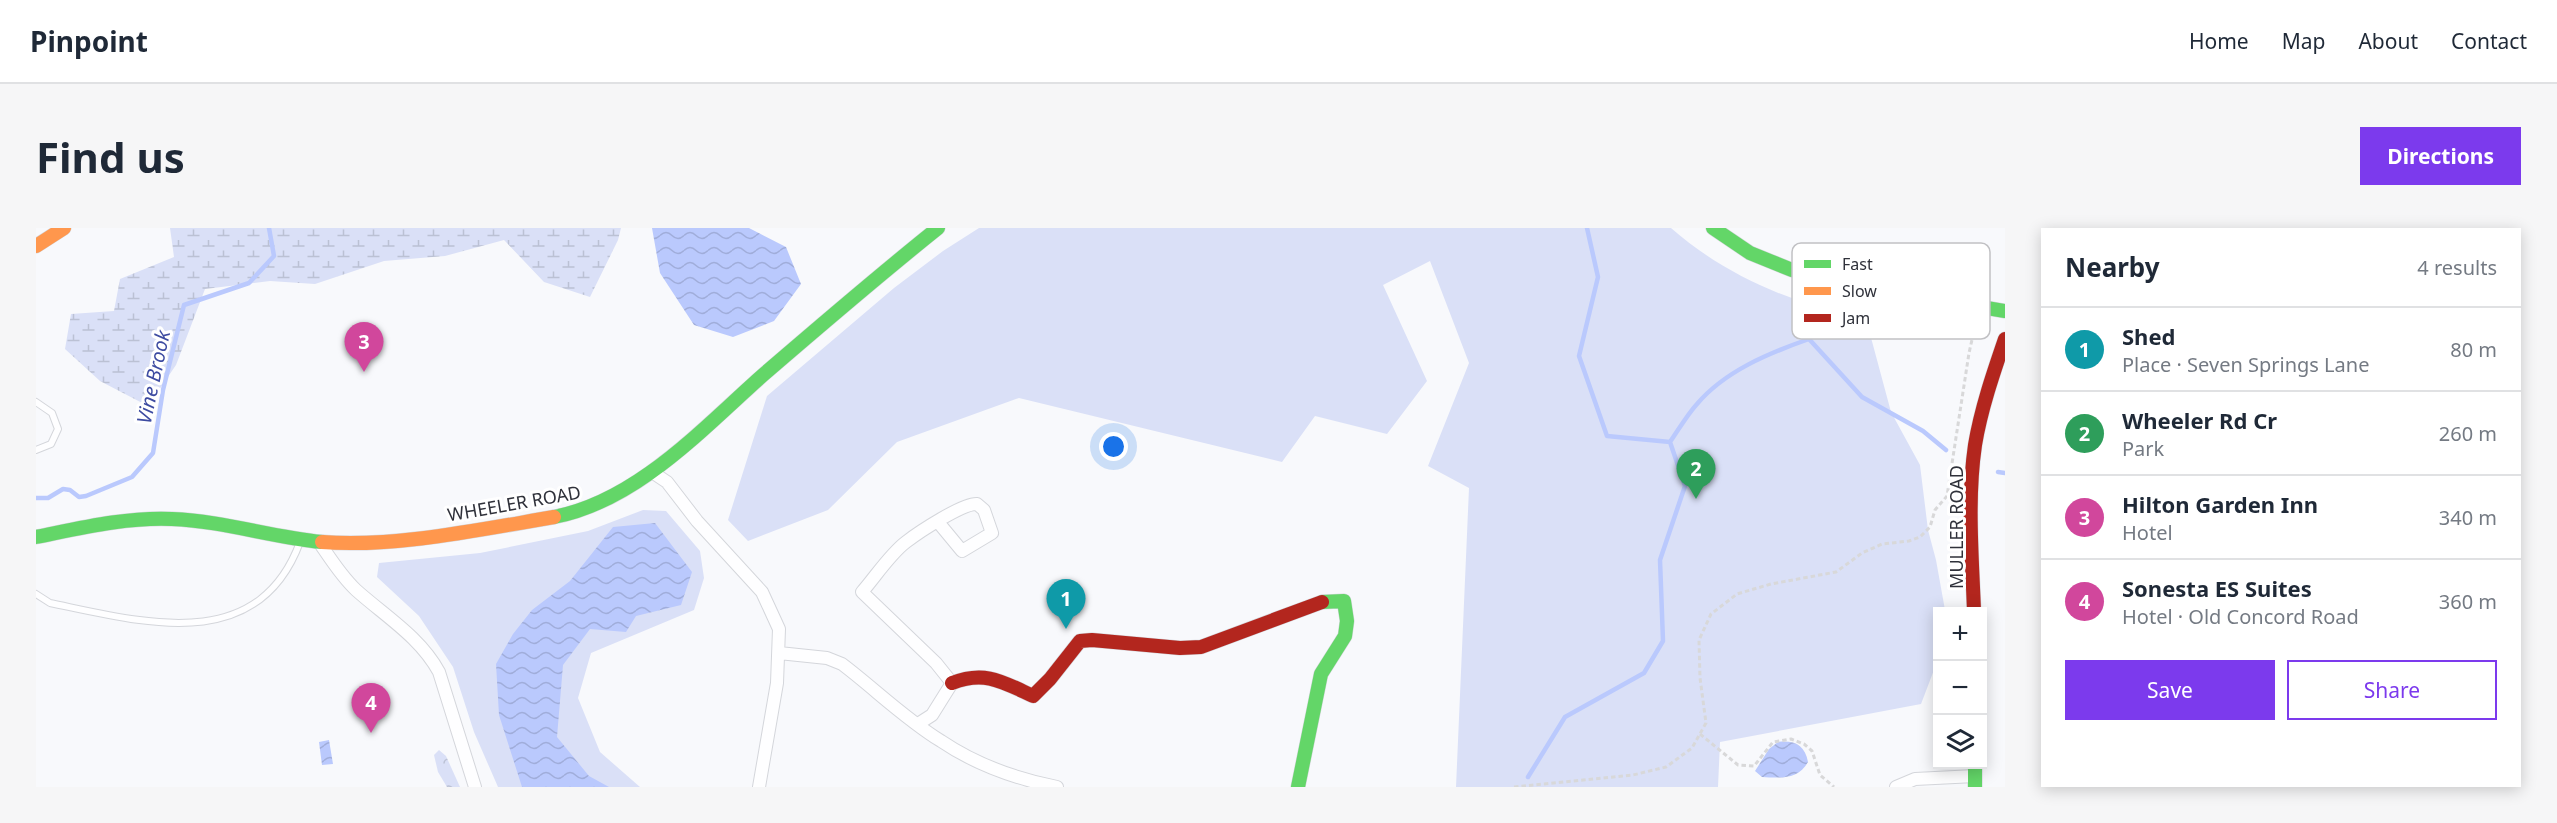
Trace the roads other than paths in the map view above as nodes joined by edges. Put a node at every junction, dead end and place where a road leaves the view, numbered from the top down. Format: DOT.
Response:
graph roads {
  1 [pos="64,228"];
  2 [pos="938,228"];
  3 [pos="1713,228"];
  4 [pos="36,246"];
  5 [pos="1792,270"];
  6 [pos="1990,308"];
  7 [pos="2005,311"];
  8 [pos="2005,339"];
  9 [pos="36,402"];
  10 [pos="36,450"];
  11 [pos="652,472"];
  12 [pos="938,522"];
  13 [pos="36,537"];
  14 [pos="301,540"];
  15 [pos="319,542"];
  16 [pos="36,594"];
  17 [pos="1974,607"];
  18 [pos="779,653"];
  19 [pos="952,683"];
  20 [pos="918,724"];
  21 [pos="1975,776"];
  22 [pos="475,787"];
  23 [pos="759,787"];
  24 [pos="1057,787"];
  25 [pos="1298,787"];
  26 [pos="1896,787"];
  1 -- 4 [label="main road"];
  2 -- 11 [label="main road, WHEELER ROAD"];
  3 -- 5 [label="main road"];
  6 -- 7 [label="main road"];
  8 -- 17 [label="main road, MULLER ROAD"];
  9 -- 10 [label="lane"];
  11 -- 15 [label="main road, WHEELER ROAD"];
  11 -- 18 [label="street"];
  12 -- 19 [label="street"];
  13 -- 14 [label="main road, WHEELER ROAD"];
  14 -- 15 [label="main road, WHEELER ROAD"];
  14 -- 16 [label="lane"];
  15 -- 22 [label="street"];
  18 -- 20 [label="street"];
  18 -- 23 [label="street"];
  19 -- 20 [label="street"];
  19 -- 25 [label="main road"];
  20 -- 24 [label="street"];
  21 -- 26 [label="street"];
}
